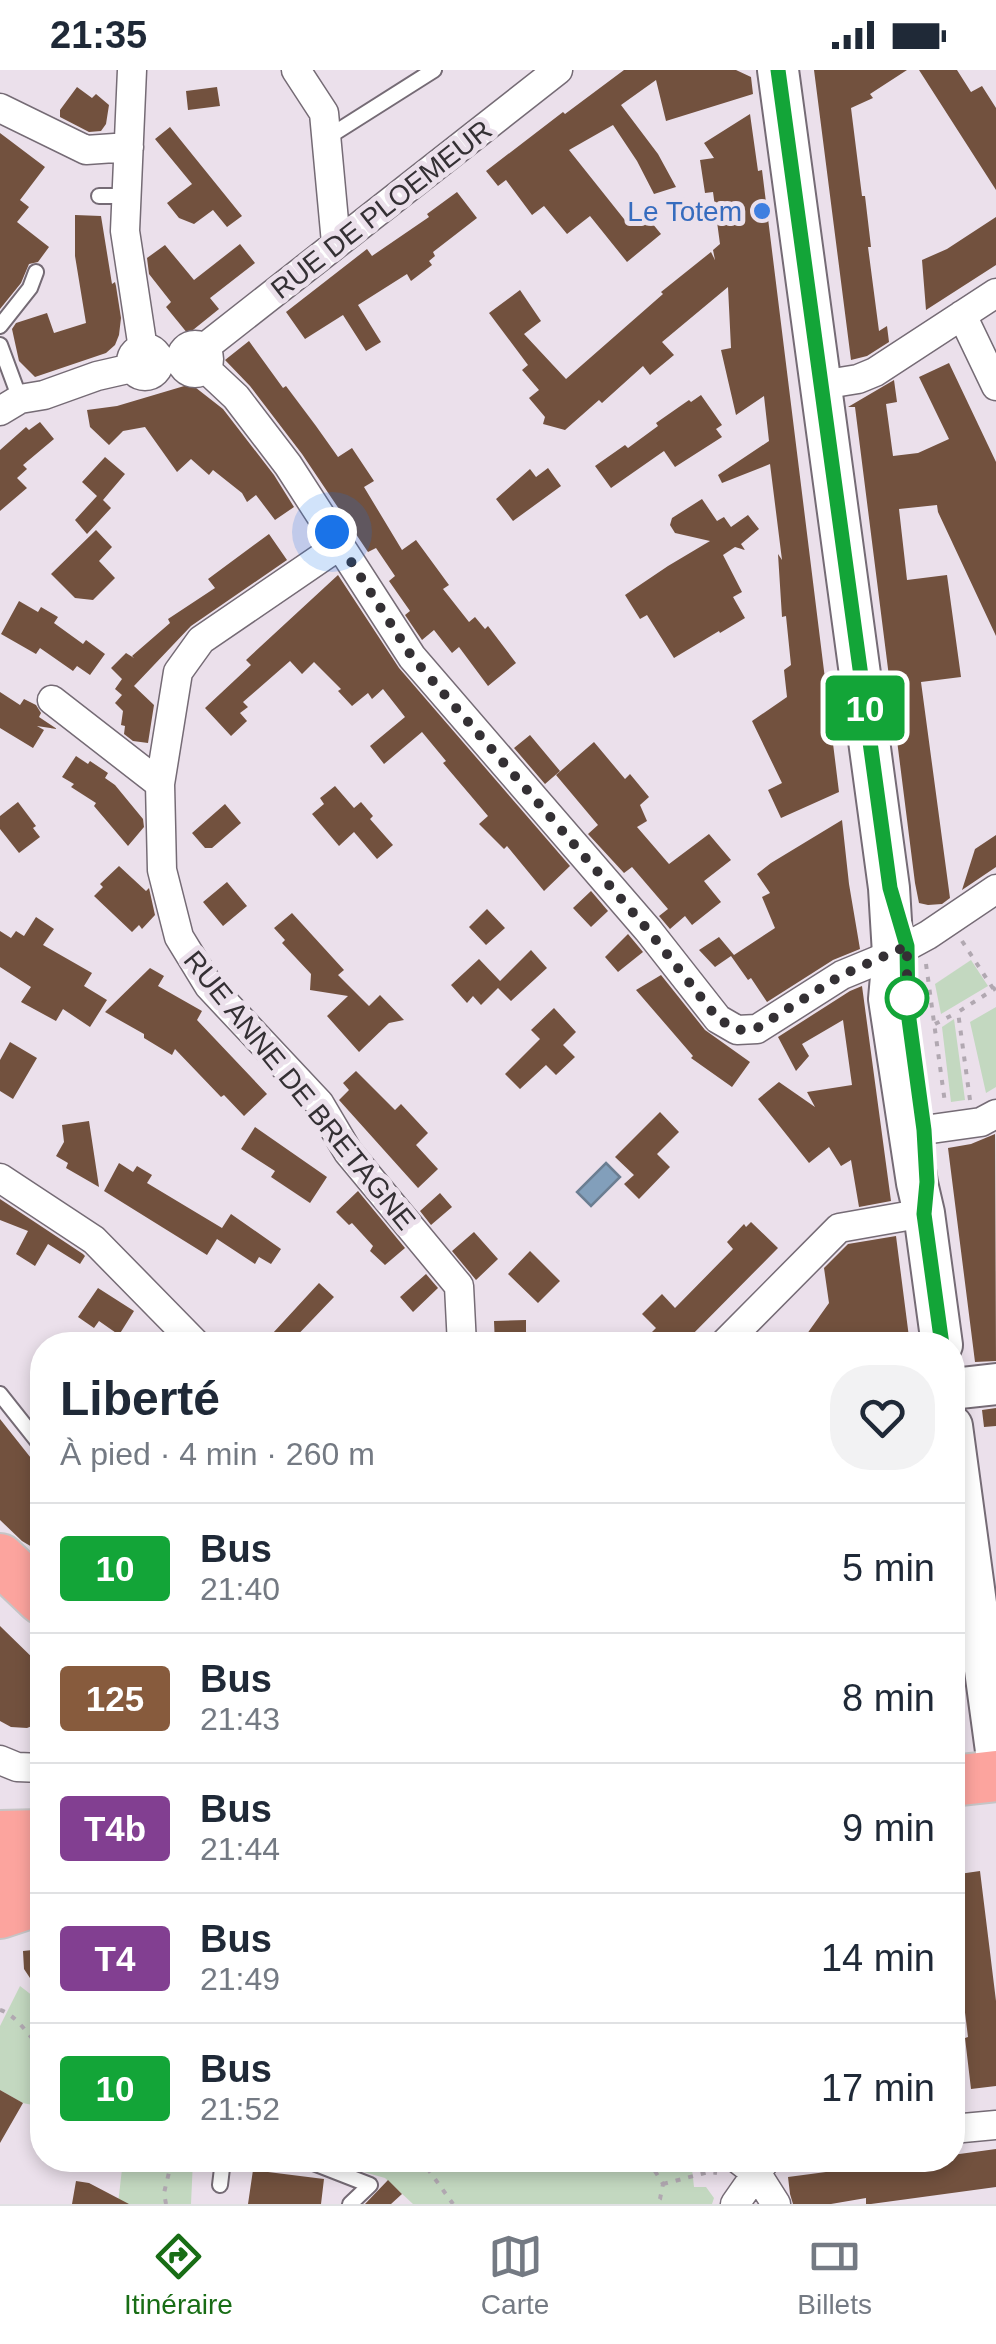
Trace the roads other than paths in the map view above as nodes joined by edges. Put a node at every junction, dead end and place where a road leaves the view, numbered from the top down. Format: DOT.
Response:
graph roads {
  1 [pos="132,70"];
  2 [pos="296,70"];
  3 [pos="434,70"];
  4 [pos="558,70"];
  5 [pos="778,70"];
  6 [pos="0,108"];
  7 [pos="326,139"];
  8 [pos="129,148"];
  9 [pos="336,243"];
  10 [pos="36,272"];
  11 [pos="996,293"];
  12 [pos="962,315"];
  13 [pos="0,326"];
  14 [pos="0,344"];
  15 [pos="198,358"];
  16 [pos="142,360"];
  17 [pos="821,385"];
  18 [pos="996,386"];
  19 [pos="10,406"];
  20 [pos="340,545"];
  21 [pos="52,700"];
  22 [pos="160,784"];
  23 [pos="996,888"];
  24 [pos="906,947"];
  25 [pos="996,1114"];
  26 [pos="924,1130"];
  27 [pos="0,1178"];
  28 [pos="924,1214"];
  29 [pos="184,1332"];
  30 [pos="461,1332"];
  31 [pos="736,1332"];
  32 [pos="940,1332"];
  33 [pos="996,1384"];
  34 [pos="965,1388"];
  35 [pos="0,1394"];
  36 [pos="30,1433"];
  37 [pos="0,1559"];
  38 [pos="0,1577"];
  39 [pos="30,1588"];
  40 [pos="30,1610"];
  41 [pos="965,1620"];
  42 [pos="994,1726"];
  43 [pos="0,1760"];
  44 [pos="30,1768"];
  45 [pos="996,1776"];
  46 [pos="965,1780"];
  47 [pos="996,1810"];
  48 [pos="965,1814"];
  49 [pos="30,1835"];
  50 [pos="0,1836"];
  51 [pos="30,1871"];
  52 [pos="0,1872"];
  53 [pos="30,1903"];
  54 [pos="0,1914"];
  55 [pos="996,2125"];
  56 [pos="965,2127"];
  57 [pos="222,2172"];
  58 [pos="337,2172"];
  59 [pos="750,2172"];
  60 [pos="758,2172"];
  61 [pos="220,2185"];
  62 [pos="350,2204"];
  63 [pos="734,2204"];
  64 [pos="776,2204"];
  1 -- 8 [label="street"];
  2 -- 7 [label="street"];
  3 -- 7 [label="lane"];
  4 -- 9 [label="street, RUE DE PLOEMEUR"];
  5 -- 17 [label="main road"];
  6 -- 8 [label="street"];
  7 -- 9 [label="street"];
  8 -- 16 [label="street"];
  9 -- 15 [label="street, RUE DE PLOEMEUR"];
  10 -- 13 [label="lane"];
  11 -- 12 [label="street"];
  12 -- 17 [label="street"];
  12 -- 18 [label="street"];
  14 -- 19 [label="lane"];
  15 -- 16 [label="street"];
  15 -- 20 [label="street"];
  16 -- 19 [label="street"];
  17 -- 24 [label="main road"];
  20 -- 22 [label="street, RUE ANNE DE BRETAGNE"];
  20 -- 24 [label="street"];
  21 -- 22 [label="street"];
  22 -- 30 [label="street, RUE ANNE DE BRETAGNE"];
  23 -- 24 [label="street"];
  24 -- 26 [label="main road"];
  24 -- 28 [label="main road"];
  25 -- 26 [label="street"];
  26 -- 28 [label="main road"];
  27 -- 29 [label="street"];
  28 -- 31 [label="street"];
  28 -- 32 [label="main road"];
  33 -- 34 [label="main road"];
  35 -- 36 [label="lane"];
  37 -- 39 [label="highway"];
  38 -- 40 [label="street"];
  41 -- 42 [label="main road"];
  43 -- 44 [label="street"];
  45 -- 46 [label="highway"];
  47 -- 48 [label="highway"];
  49 -- 50 [label="highway"];
  51 -- 52 [label="highway"];
  53 -- 54 [label="highway"];
  55 -- 56 [label="street"];
  57 -- 61 [label="lane"];
  58 -- 62 [label="lane"];
  59 -- 63 [label="street"];
  60 -- 64 [label="street"];
}
